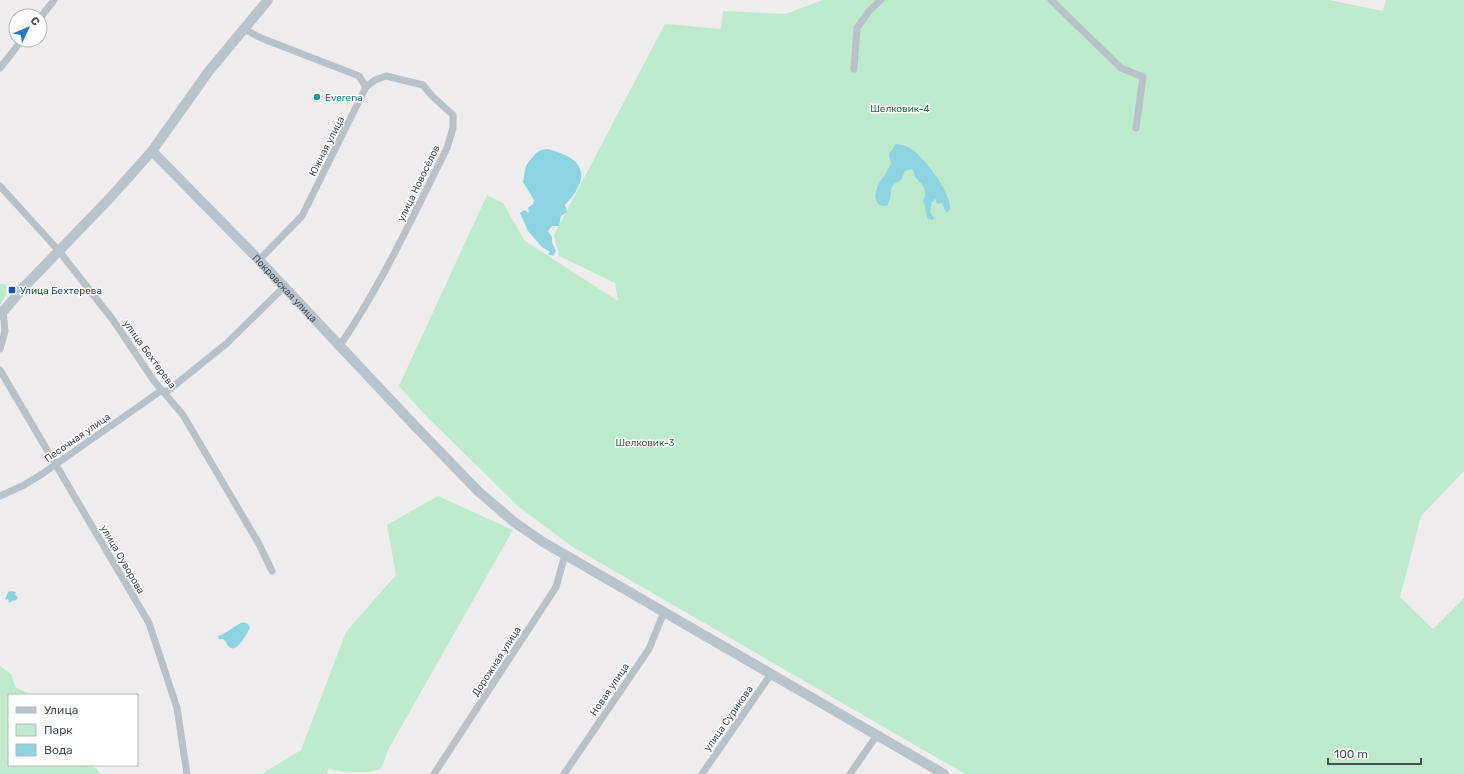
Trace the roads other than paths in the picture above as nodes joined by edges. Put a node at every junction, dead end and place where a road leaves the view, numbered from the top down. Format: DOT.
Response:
graph roads {
  1 [pos="54,0"];
  2 [pos="268,0"];
  3 [pos="881,0"];
  4 [pos="1051,0"];
  5 [pos="48,8"];
  6 [pos="244,29"];
  7 [pos="16,48"];
  8 [pos="0,68"];
  9 [pos="854,69"];
  10 [pos="366,87"];
  11 [pos="1136,128"];
  12 [pos="152,151"];
  13 [pos="0,186"];
  14 [pos="59,251"];
  15 [pos="259,260"];
  16 [pos="284,287"];
  17 [pos="1,313"];
  18 [pos="339,347"];
  19 [pos="0,349"];
  20 [pos="0,370"];
  21 [pos="164,391"];
  22 [pos="55,464"];
  23 [pos="0,496"];
  24 [pos="565,555"];
  25 [pos="272,571"];
  26 [pos="664,612"];
  27 [pos="771,674"];
  28 [pos="877,735"];
  29 [pos="187,774"];
  30 [pos="434,774"];
  31 [pos="564,774"];
  32 [pos="702,774"];
  33 [pos="850,774"];
  34 [pos="944,774"];
  1 -- 5 [label="street"];
  2 -- 6 [label="street"];
  3 -- 9 [label="street"];
  4 -- 11 [label="street"];
  6 -- 10 [label="street"];
  6 -- 12 [label="street"];
  7 -- 8 [label="street"];
  10 -- 15 [label="street, Южная улица"];
  10 -- 18 [label="street, улица Новосёлов"];
  12 -- 14 [label="street"];
  12 -- 15 [label="street, Покровская улица"];
  13 -- 14 [label="street, улица Бехтерева"];
  14 -- 17 [label="street"];
  14 -- 21 [label="street, улица Бехтерева"];
  15 -- 16 [label="street, Покровская улица"];
  16 -- 18 [label="street, Покровская улица"];
  16 -- 21 [label="street, Песочная улица"];
  17 -- 19 [label="street"];
  18 -- 24 [label="street, Покровская улица"];
  20 -- 22 [label="street, улица Суворова"];
  21 -- 22 [label="street, Песочная улица"];
  21 -- 25 [label="street, улица Бехтерева"];
  22 -- 23 [label="street, Песочная улица"];
  22 -- 29 [label="street, улица Суворова"];
  24 -- 26 [label="street, Покровская улица"];
  24 -- 30 [label="street, Дорожная улица"];
  26 -- 27 [label="street, Покровская улица"];
  26 -- 31 [label="street, Новая улица"];
  27 -- 28 [label="street, Покровская улица"];
  27 -- 32 [label="street, улица Сурикова"];
  28 -- 33 [label="street"];
  28 -- 34 [label="street, Покровская улица"];
}
